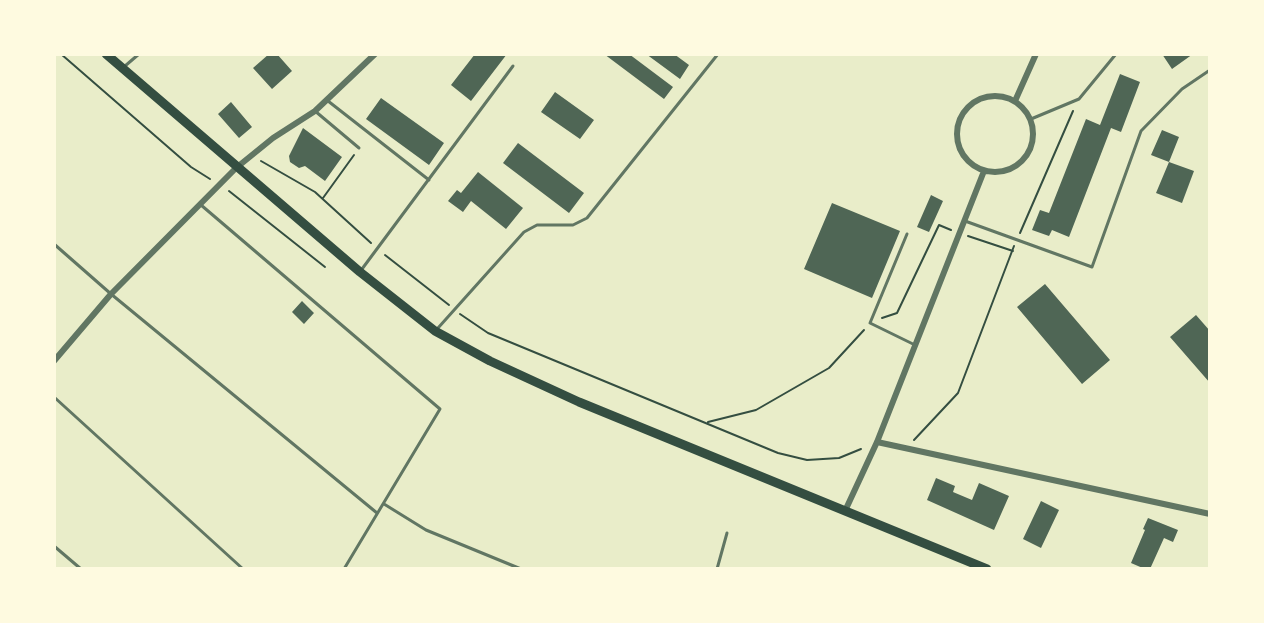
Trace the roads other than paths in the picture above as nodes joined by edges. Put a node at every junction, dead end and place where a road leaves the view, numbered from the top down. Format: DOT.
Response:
graph roads {
  1 [pos="106,54"];
  2 [pos="139,54"];
  3 [pos="375,54"];
  4 [pos="718,54"];
  5 [pos="1036,54"];
  6 [pos="1116,54"];
  7 [pos="513,66"];
  8 [pos="122,68"];
  9 [pos="1210,70"];
  10 [pos="327,100"];
  11 [pos="1015,101"];
  12 [pos="315,111"];
  13 [pos="1031,119"];
  14 [pos="359,148"];
  15 [pos="236,168"];
  16 [pos="984,171"];
  17 [pos="429,180"];
  18 [pos="200,205"];
  19 [pos="965,221"];
  20 [pos="907,234"];
  21 [pos="54,244"];
  22 [pos="360,272"];
  23 [pos="111,294"];
  24 [pos="435,331"];
  25 [pos="915,345"];
  26 [pos="54,361"];
  27 [pos="54,397"];
  28 [pos="877,442"];
  29 [pos="383,504"];
  30 [pos="845,511"];
  31 [pos="377,513"];
  32 [pos="1210,514"];
  33 [pos="727,533"];
  34 [pos="54,546"];
  35 [pos="81,569"];
  36 [pos="243,569"];
  37 [pos="344,569"];
  38 [pos="521,569"];
  39 [pos="717,569"];
  40 [pos="987,569"];
  1 -- 8 [label="main road"];
  2 -- 8 [label="lane"];
  3 -- 10 [label="street"];
  4 -- 24 [label="lane"];
  5 -- 11 [label="street"];
  6 -- 13 [label="lane"];
  7 -- 17 [label="lane"];
  8 -- 15 [label="main road"];
  9 -- 19 [label="lane"];
  10 -- 12 [label="street"];
  10 -- 17 [label="lane"];
  11 -- 13 [label="street"];
  11 -- 16 [label="street"];
  12 -- 14 [label="lane"];
  12 -- 15 [label="street"];
  13 -- 16 [label="street"];
  15 -- 18 [label="street"];
  15 -- 22 [label="main road"];
  16 -- 19 [label="street"];
  17 -- 22 [label="lane"];
  18 -- 23 [label="street"];
  18 -- 29 [label="lane"];
  19 -- 25 [label="street"];
  20 -- 25 [label="lane"];
  21 -- 23 [label="lane"];
  22 -- 24 [label="main road"];
  23 -- 26 [label="street"];
  23 -- 31 [label="lane"];
  24 -- 30 [label="main road"];
  25 -- 28 [label="street"];
  27 -- 36 [label="lane"];
  28 -- 30 [label="street"];
  28 -- 32 [label="street"];
  29 -- 31 [label="lane"];
  29 -- 38 [label="lane"];
  30 -- 40 [label="main road"];
  31 -- 37 [label="lane"];
  33 -- 39 [label="lane"];
  34 -- 35 [label="lane"];
}
